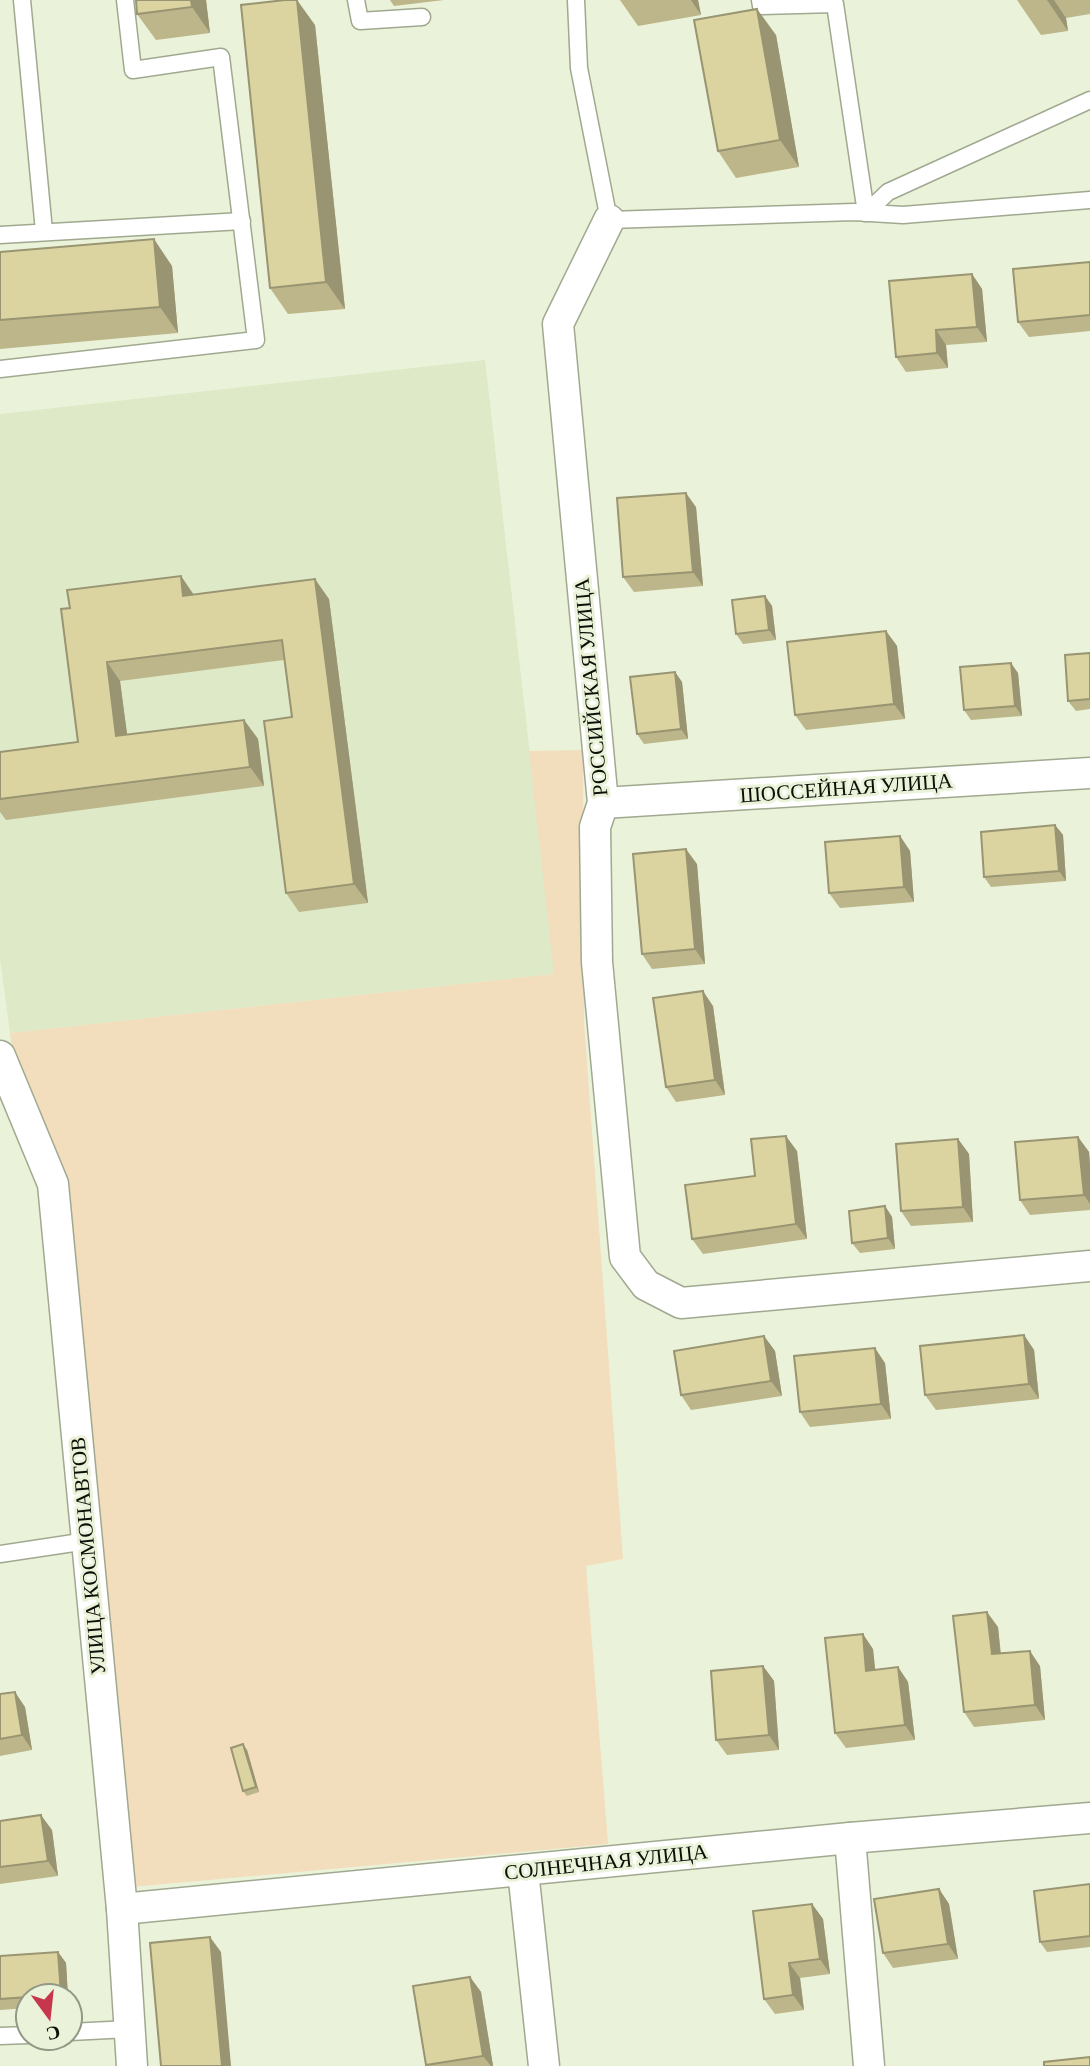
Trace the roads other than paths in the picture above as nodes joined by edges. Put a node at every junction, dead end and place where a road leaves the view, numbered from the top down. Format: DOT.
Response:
graph roads {
  1 [pos="22,0"];
  2 [pos="125,0"];
  3 [pos="356,0"];
  4 [pos="576,0"];
  5 [pos="760,0"];
  6 [pos="422,17"];
  7 [pos="1090,100"];
  8 [pos="1090,200"];
  9 [pos="866,213"];
  10 [pos="609,220"];
  11 [pos="242,222"];
  12 [pos="44,231"];
  13 [pos="0,235"];
  14 [pos="0,369"];
  15 [pos="1090,773"];
  16 [pos="603,803"];
  17 [pos="3,1072"];
  18 [pos="1090,1266"];
  19 [pos="87,1541"];
  20 [pos="0,1554"];
  21 [pos="1090,1818"];
  22 [pos="850,1838"];
  23 [pos="523,1871"];
  24 [pos="122,1909"];
  25 [pos="129,2029"];
  26 [pos="84,2031"];
  27 [pos="132,2066"];
  28 [pos="544,2066"];
  29 [pos="869,2066"];
  1 -- 12 [label="lane"];
  2 -- 11 [label="lane"];
  3 -- 6 [label="lane"];
  4 -- 10 [label="lane"];
  5 -- 9 [label="lane"];
  7 -- 9 [label="lane"];
  8 -- 9 [label="lane"];
  9 -- 10 [label="lane"];
  10 -- 16 [label="street, РОССИЙСКАЯ УЛИЦА"];
  11 -- 12 [label="lane"];
  11 -- 14 [label="lane"];
  12 -- 13 [label="lane"];
  15 -- 16 [label="street, ШОССЕЙНАЯ УЛИЦА"];
  16 -- 18 [label="street, РОССИЙСКАЯ УЛИЦА"];
  17 -- 19 [label="street, УЛИЦА КОСМОНАВТОВ"];
  19 -- 20 [label="lane"];
  19 -- 24 [label="street, УЛИЦА КОСМОНАВТОВ"];
  21 -- 22 [label="street, СОЛНЕЧНАЯ УЛИЦА"];
  22 -- 23 [label="street, СОЛНЕЧНАЯ УЛИЦА"];
  22 -- 29 [label="street"];
  23 -- 24 [label="street, СОЛНЕЧНАЯ УЛИЦА"];
  23 -- 28 [label="street"];
  24 -- 25 [label="street, УЛИЦА КОСМОНАВТОВ"];
  25 -- 26 [label="lane"];
  25 -- 27 [label="street, УЛИЦА КОСМОНАВТОВ"];
}
